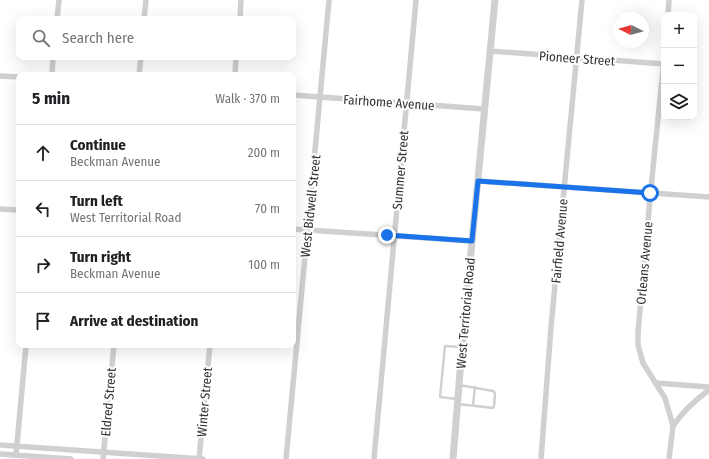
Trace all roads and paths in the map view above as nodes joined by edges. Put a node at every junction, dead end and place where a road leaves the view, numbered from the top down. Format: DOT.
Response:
graph roads {
  1 [pos="59,0"];
  2 [pos="146,0"];
  3 [pos="241,0"];
  4 [pos="328,0"];
  5 [pos="416,0"];
  6 [pos="495,0"];
  7 [pos="582,0"];
  8 [pos="669,0"];
  9 [pos="668,12"];
  10 [pos="57,16"];
  11 [pos="144,16"];
  12 [pos="240,16"];
  13 [pos="490,51"];
  14 [pos="577,57"];
  15 [pos="53,60"];
  16 [pos="141,60"];
  17 [pos="236,60"];
  18 [pos="661,64"];
  19 [pos="52,72"];
  20 [pos="139,72"];
  21 [pos="235,72"];
  22 [pos="0,76"];
  23 [pos="16,77"];
  24 [pos="662,84"];
  25 [pos="296,96"];
  26 [pos="320,97"];
  27 [pos="406,103"];
  28 [pos="484,109"];
  29 [pos="478,181"];
  30 [pos="564,187"];
  31 [pos="650,193"];
  32 [pos="709,197"];
  33 [pos="0,209"];
  34 [pos="16,210"];
  35 [pos="296,229"];
  36 [pos="308,230"];
  37 [pos="394,235"];
  38 [pos="472,241"];
  39 [pos="462,347"];
  40 [pos="26,348"];
  41 [pos="114,348"];
  42 [pos="210,348"];
  43 [pos="656,383"];
  44 [pos="459,385"];
  45 [pos="474,387"];
  46 [pos="709,389"];
  47 [pos="458,402"];
  48 [pos="473,405"];
  49 [pos="673,426"];
  50 [pos="0,446"];
  51 [pos="17,446"];
  52 [pos="0,454"];
  53 [pos="16,455"];
  54 [pos="103,456"];
  55 [pos="71,459"];
  56 [pos="199,459"];
  57 [pos="203,459"];
  58 [pos="286,459"];
  59 [pos="374,459"];
  60 [pos="452,459"];
  61 [pos="541,459"];
  62 [pos="669,459"];
  1 -- 10 [label="street"];
  2 -- 11 [label="street"];
  3 -- 12 [label="street"];
  4 -- 26 [label="street, West Bidwell Street"];
  5 -- 27 [label="street, Summer Street"];
  6 -- 13 [label="street, West Territorial Road"];
  7 -- 14 [label="street, Fairfield Avenue"];
  8 -- 9 [label="street"];
  13 -- 14 [label="street, Pioneer Street"];
  13 -- 28 [label="street, West Territorial Road"];
  14 -- 18 [label="street, Pioneer Street"];
  14 -- 30 [label="street, Fairfield Avenue"];
  15 -- 19 [label="street"];
  16 -- 20 [label="street"];
  17 -- 21 [label="street"];
  22 -- 23 [label="street"];
  24 -- 31 [label="street, Orleans Avenue"];
  25 -- 26 [label="street, Fairhome Avenue"];
  26 -- 27 [label="street, Fairhome Avenue"];
  26 -- 36 [label="street, West Bidwell Street"];
  27 -- 28 [label="street, Fairhome Avenue"];
  27 -- 37 [label="street, Summer Street"];
  28 -- 29 [label="street, West Territorial Road"];
  29 -- 30 [label="street"];
  29 -- 38 [label="street, West Territorial Road"];
  30 -- 31 [label="street"];
  30 -- 61 [label="street, Fairfield Avenue"];
  31 -- 32 [label="street"];
  31 -- 43 [label="street, Orleans Avenue"];
  33 -- 34 [label="street"];
  35 -- 36 [label="street"];
  36 -- 37 [label="street"];
  36 -- 58 [label="street, West Bidwell Street"];
  37 -- 38 [label="street"];
  37 -- 59 [label="street, Summer Street"];
  38 -- 39 [label="street, West Territorial Road"];
  39 -- 44 [label="street, West Territorial Road"];
  39 -- 47 [label="lane"];
  40 -- 51 [label="street"];
  41 -- 54 [label="street, Eldred Street"];
  42 -- 56 [label="street, Winter Street"];
  43 -- 46 [label="street"];
  43 -- 49 [label="street, Orleans Avenue"];
  44 -- 45 [label="lane"];
  44 -- 47 [label="street, West Territorial Road"];
  45 -- 48 [label="lane"];
  45 -- 48 [label="lane"];
  46 -- 49 [label="street"];
  47 -- 48 [label="lane"];
  47 -- 60 [label="street, West Territorial Road"];
  49 -- 62 [label="street, Orleans Avenue"];
  50 -- 51 [label="street"];
  51 -- 53 [label="street"];
  51 -- 54 [label="street"];
  52 -- 53 [label="street"];
  53 -- 55 [label="street"];
  54 -- 56 [label="street"];
  56 -- 57 [label="street"];
}
